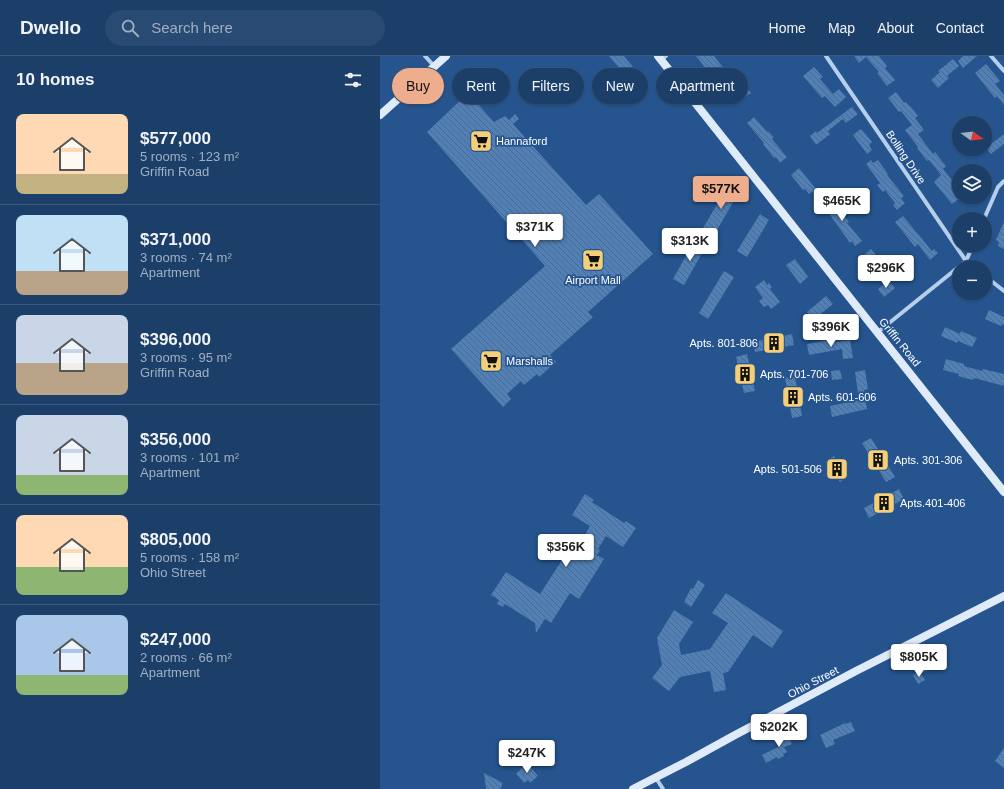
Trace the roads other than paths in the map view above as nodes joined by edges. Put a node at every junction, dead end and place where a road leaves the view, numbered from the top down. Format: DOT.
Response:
graph roads {
  1 [pos="425,56"];
  2 [pos="446,56"];
  3 [pos="826,56"];
  4 [pos="991,56"];
  5 [pos="662,57"];
  6 [pos="434,66"];
  7 [pos="1004,71"];
  8 [pos="380,115"];
  9 [pos="1004,181"];
  10 [pos="987,212"];
  11 [pos="965,260"];
  12 [pos="952,272"];
  13 [pos="992,282"];
  14 [pos="1004,291"];
  15 [pos="878,332"];
  16 [pos="1004,492"];
  17 [pos="1004,596"];
  18 [pos="656,778"];
  19 [pos="633,789"];
  20 [pos="663,789"];
  1 -- 6 [label="street"];
  2 -- 6 [label="main road"];
  3 -- 11 [label="street, Bolling Drive"];
  4 -- 7 [label="street"];
  5 -- 15 [label="main road, Griffin Road"];
  6 -- 8 [label="main road"];
  9 -- 10 [label="street"];
  12 -- 15 [label="street"];
  13 -- 14 [label="street"];
  15 -- 16 [label="main road, Griffin Road"];
  17 -- 18 [label="main road, Ohio Street"];
  18 -- 19 [label="main road, Ohio Street"];
  18 -- 20 [label="street"];
}
